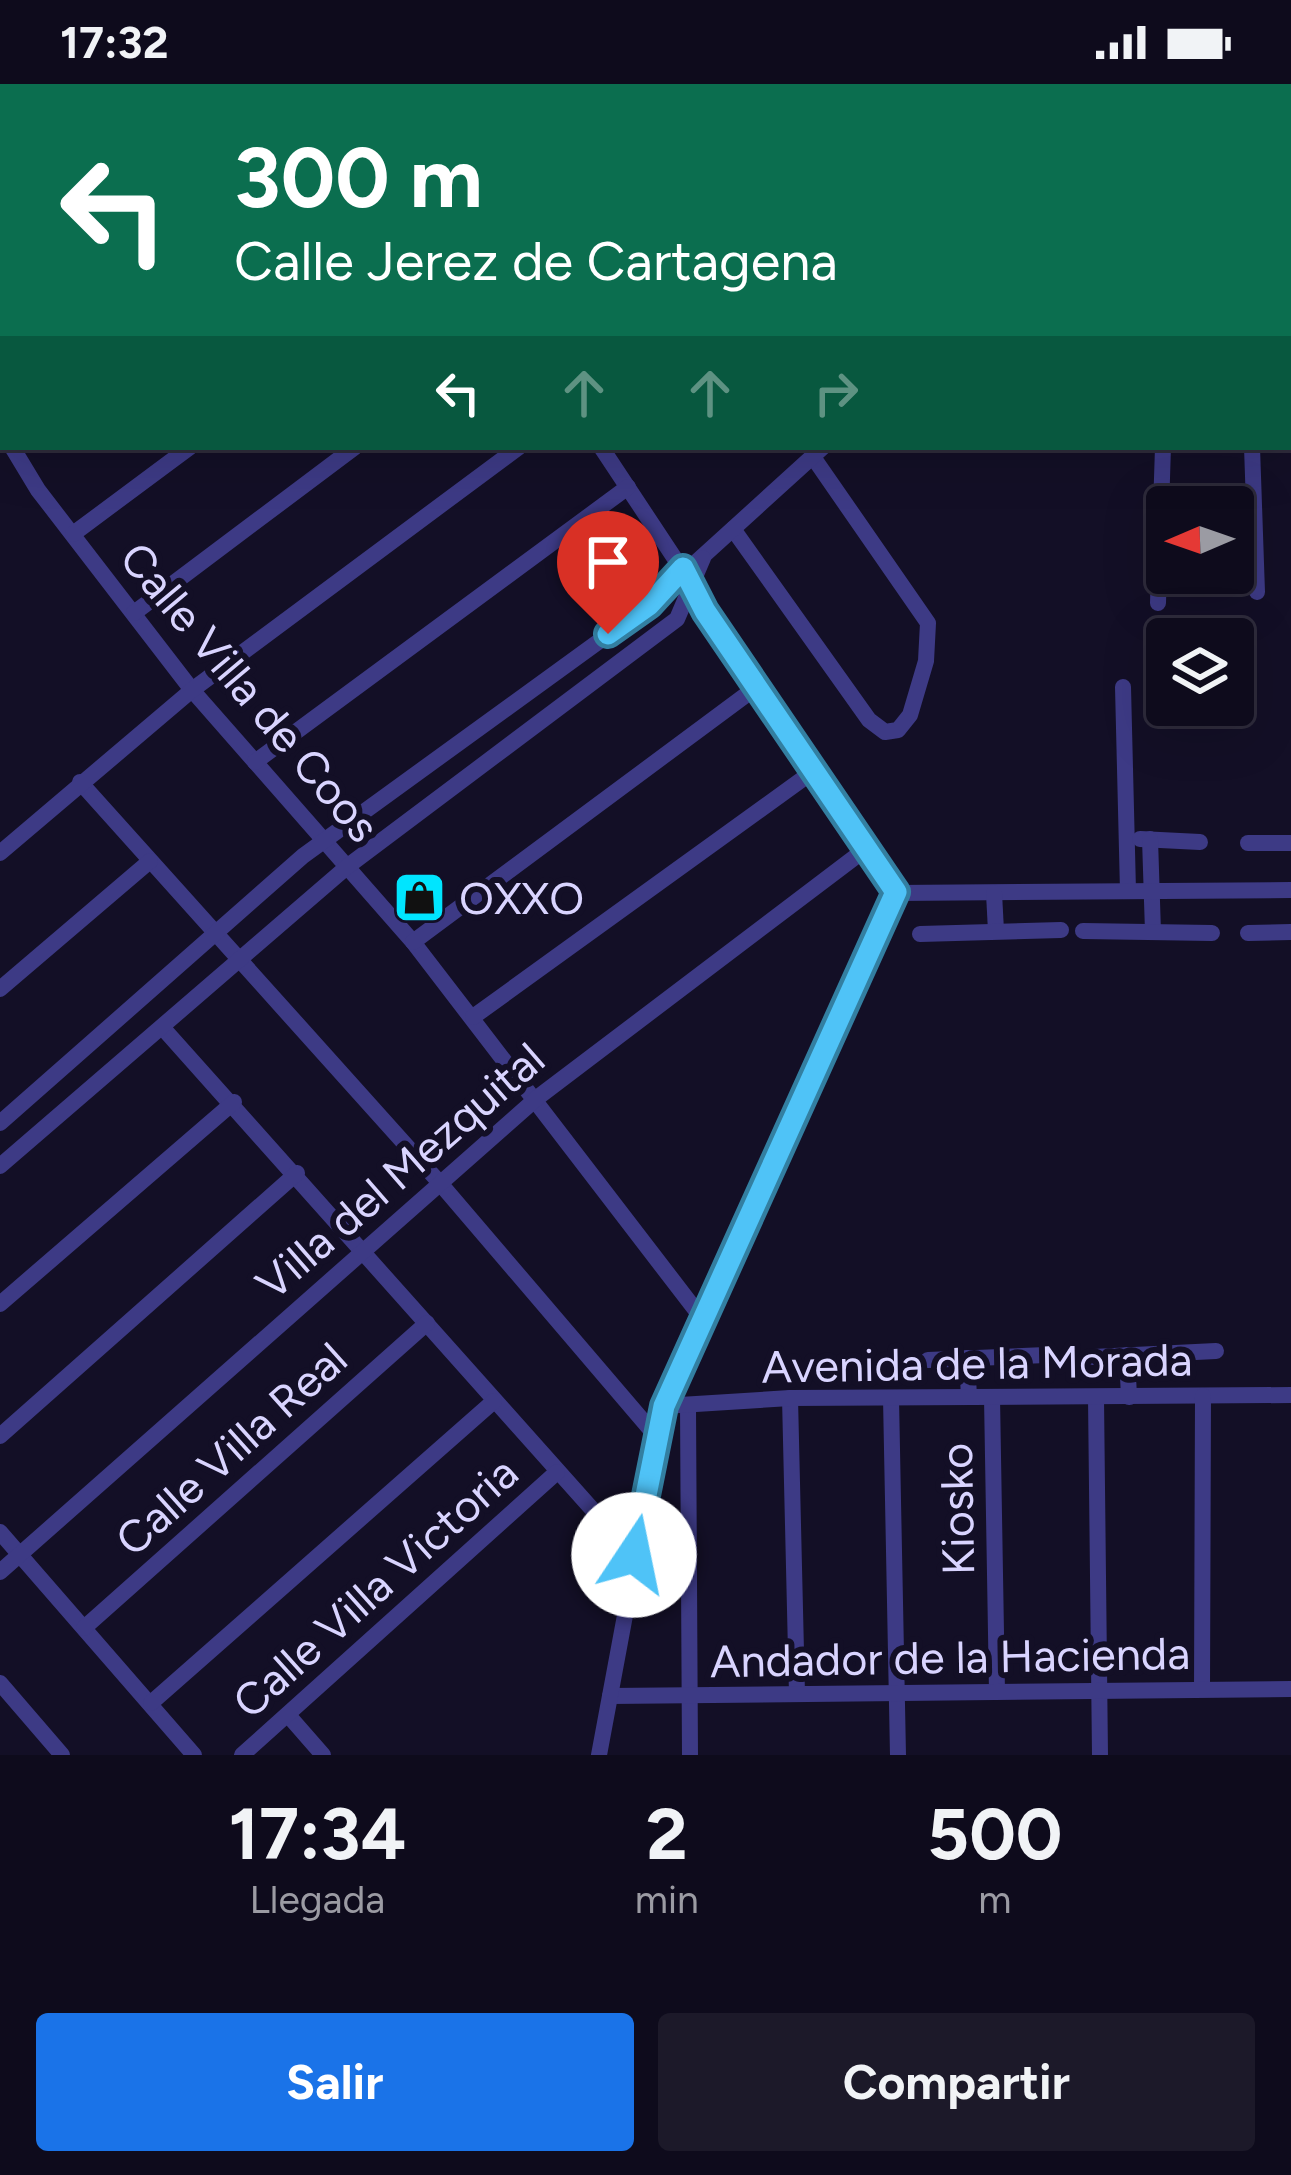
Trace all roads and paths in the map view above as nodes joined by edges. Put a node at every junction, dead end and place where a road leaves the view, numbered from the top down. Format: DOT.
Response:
graph roads {
  1 [pos="14,450"];
  2 [pos="186,450"];
  3 [pos="352,450"];
  4 [pos="515,450"];
  5 [pos="603,450"];
  6 [pos="1163,450"];
  7 [pos="1252,450"];
  8 [pos="818,452"];
  9 [pos="628,487"];
  10 [pos="733,530"];
  11 [pos="73,534"];
  12 [pos="703,558"];
  13 [pos="683,568"];
  14 [pos="692,586"];
  15 [pos="1257,592"];
  16 [pos="1158,603"];
  17 [pos="134,613"];
  18 [pos="758,686"];
  19 [pos="1124,687"];
  20 [pos="192,690"];
  21 [pos="255,763"];
  22 [pos="815,770"];
  23 [pos="80,782"];
  24 [pos="1128,839"];
  25 [pos="1150,839"];
  26 [pos="324,840"];
  27 [pos="1199,842"];
  28 [pos="1248,843"];
  29 [pos="1291,843"];
  30 [pos="867,848"];
  31 [pos="0,853"];
  32 [pos="150,861"];
  33 [pos="348,866"];
  34 [pos="1291,890"];
  35 [pos="1128,891"];
  36 [pos="896,892"];
  37 [pos="1150,892"];
  38 [pos="994,893"];
  39 [pos="1060,930"];
  40 [pos="996,931"];
  41 [pos="1083,931"];
  42 [pos="1153,932"];
  43 [pos="1248,932"];
  44 [pos="1291,932"];
  45 [pos="1212,933"];
  46 [pos="920,934"];
  47 [pos="216,936"];
  48 [pos="413,942"];
  49 [pos="240,960"];
  50 [pos="0,989"];
  51 [pos="472,1017"];
  52 [pos="162,1027"];
  53 [pos="537,1098"];
  54 [pos="234,1102"];
  55 [pos="0,1123"];
  56 [pos="0,1166"];
  57 [pos="297,1173"];
  58 [pos="439,1182"];
  59 [pos="360,1249"];
  60 [pos="0,1304"];
  61 [pos="704,1321"];
  62 [pos="427,1323"];
  63 [pos="1216,1351"];
  64 [pos="1046,1355"];
  65 [pos="1127,1355"];
  66 [pos="1093,1357"];
  67 [pos="967,1358"];
  68 [pos="928,1360"];
  69 [pos="1291,1394"];
  70 [pos="1203,1396"];
  71 [pos="969,1397"];
  72 [pos="992,1397"];
  73 [pos="1129,1397"];
  74 [pos="790,1398"];
  75 [pos="891,1398"];
  76 [pos="1096,1398"];
  77 [pos="494,1401"];
  78 [pos="688,1405"];
  79 [pos="664,1406"];
  80 [pos="0,1436"];
  81 [pos="656,1436"];
  82 [pos="556,1472"];
  83 [pos="0,1532"];
  84 [pos="20,1554"];
  85 [pos="634,1555"];
  86 [pos="0,1572"];
  87 [pos="84,1628"];
  88 [pos="0,1684"];
  89 [pos="1202,1689"];
  90 [pos="1291,1689"];
  91 [pos="1100,1690"];
  92 [pos="896,1692"];
  93 [pos="997,1692"];
  94 [pos="797,1694"];
  95 [pos="610,1696"];
  96 [pos="689,1696"];
  97 [pos="151,1703"];
  98 [pos="288,1714"];
  99 [pos="62,1755"];
  100 [pos="194,1755"];
  101 [pos="242,1755"];
  102 [pos="323,1755"];
  103 [pos="598,1755"];
  104 [pos="690,1755"];
  105 [pos="898,1755"];
  106 [pos="1100,1755"];
  1 -- 11 [label="street, Calle Villa de Coos"];
  2 -- 11 [label="street"];
  3 -- 17 [label="street"];
  4 -- 20 [label="street"];
  5 -- 9 [label="street"];
  6 -- 16 [label="street"];
  7 -- 15 [label="street"];
  8 -- 10 [label="street"];
  8 -- 10 [label="street"];
  9 -- 13 [label="street"];
  9 -- 21 [label="street"];
  10 -- 12 [label="street"];
  11 -- 17 [label="street, Calle Villa de Coos"];
  12 -- 13 [label="street"];
  12 -- 14 [label="street"];
  13 -- 14 [label="street"];
  13 -- 26 [label="street"];
  14 -- 18 [label="street"];
  14 -- 33 [label="street"];
  17 -- 20 [label="street, Calle Villa de Coos"];
  18 -- 22 [label="street"];
  18 -- 48 [label="street"];
  19 -- 24 [label="street"];
  20 -- 21 [label="street, Calle Villa de Coos"];
  20 -- 23 [label="street"];
  21 -- 26 [label="street, Calle Villa de Coos"];
  22 -- 30 [label="street"];
  22 -- 51 [label="street"];
  23 -- 31 [label="street"];
  23 -- 32 [label="street"];
  24 -- 25 [label="street"];
  24 -- 35 [label="street"];
  25 -- 27 [label="street"];
  25 -- 37 [label="street"];
  26 -- 33 [label="street, Calle Villa de Coos"];
  26 -- 47 [label="street"];
  28 -- 29 [label="street"];
  30 -- 36 [label="street"];
  30 -- 53 [label="street, Villa del Mezquital"];
  32 -- 47 [label="street"];
  32 -- 50 [label="street"];
  33 -- 48 [label="street, Calle Villa de Coos"];
  33 -- 49 [label="street"];
  34 -- 37 [label="street"];
  35 -- 37 [label="street"];
  35 -- 38 [label="street"];
  36 -- 38 [label="street"];
  36 -- 61 [label="street"];
  37 -- 42 [label="street"];
  38 -- 40 [label="street"];
  39 -- 40 [label="street"];
  40 -- 46 [label="street"];
  41 -- 42 [label="street"];
  42 -- 45 [label="street"];
  43 -- 44 [label="street"];
  47 -- 49 [label="street"];
  47 -- 55 [label="street"];
  48 -- 51 [label="street, Calle Villa de Coos"];
  49 -- 52 [label="street"];
  49 -- 58 [label="street"];
  51 -- 53 [label="street, Calle Villa de Coos"];
  52 -- 54 [label="street"];
  52 -- 56 [label="street"];
  53 -- 58 [label="street, Villa del Mezquital"];
  53 -- 61 [label="street, Calle Villa de Coos"];
  54 -- 57 [label="street"];
  54 -- 60 [label="street"];
  57 -- 59 [label="street"];
  57 -- 80 [label="street"];
  58 -- 59 [label="street, Villa del Mezquital"];
  58 -- 81 [label="street"];
  59 -- 62 [label="street"];
  59 -- 84 [label="street, Villa del Mezquital"];
  61 -- 79 [label="street"];
  62 -- 77 [label="street"];
  62 -- 87 [label="street, Calle Villa Real"];
  63 -- 65 [label="street"];
  64 -- 67 [label="street"];
  65 -- 66 [label="street"];
  65 -- 73 [label="street"];
  67 -- 68 [label="street"];
  67 -- 71 [label="street"];
  69 -- 70 [label="street, Avenida de la Morada"];
  70 -- 73 [label="street, Avenida de la Morada"];
  70 -- 89 [label="street"];
  71 -- 72 [label="street, Avenida de la Morada"];
  71 -- 75 [label="street, Avenida de la Morada"];
  72 -- 76 [label="street, Avenida de la Morada"];
  72 -- 93 [label="street, Kiosko"];
  73 -- 76 [label="street, Avenida de la Morada"];
  74 -- 75 [label="street, Avenida de la Morada"];
  74 -- 78 [label="street, Avenida de la Morada"];
  74 -- 94 [label="street"];
  75 -- 92 [label="street"];
  76 -- 91 [label="street"];
  77 -- 82 [label="street"];
  77 -- 97 [label="street"];
  78 -- 79 [label="street, Avenida de la Morada"];
  78 -- 96 [label="street"];
  79 -- 81 [label="street"];
  81 -- 85 [label="street"];
  82 -- 85 [label="street"];
  82 -- 98 [label="street, Calle Villa Victoria"];
  83 -- 84 [label="street"];
  84 -- 86 [label="street, Villa del Mezquital"];
  84 -- 87 [label="street"];
  85 -- 95 [label="street"];
  87 -- 97 [label="street"];
  88 -- 99 [label="street"];
  89 -- 90 [label="street, Andador de la Hacienda"];
  89 -- 91 [label="street, Andador de la Hacienda"];
  91 -- 93 [label="street, Andador de la Hacienda"];
  91 -- 106 [label="street"];
  92 -- 93 [label="street, Andador de la Hacienda"];
  92 -- 94 [label="street, Andador de la Hacienda"];
  92 -- 105 [label="street"];
  94 -- 96 [label="street, Andador de la Hacienda"];
  95 -- 96 [label="street, Andador de la Hacienda"];
  95 -- 103 [label="street"];
  96 -- 104 [label="street"];
  97 -- 100 [label="street"];
  98 -- 101 [label="street, Calle Villa Victoria"];
  98 -- 102 [label="street"];
}
